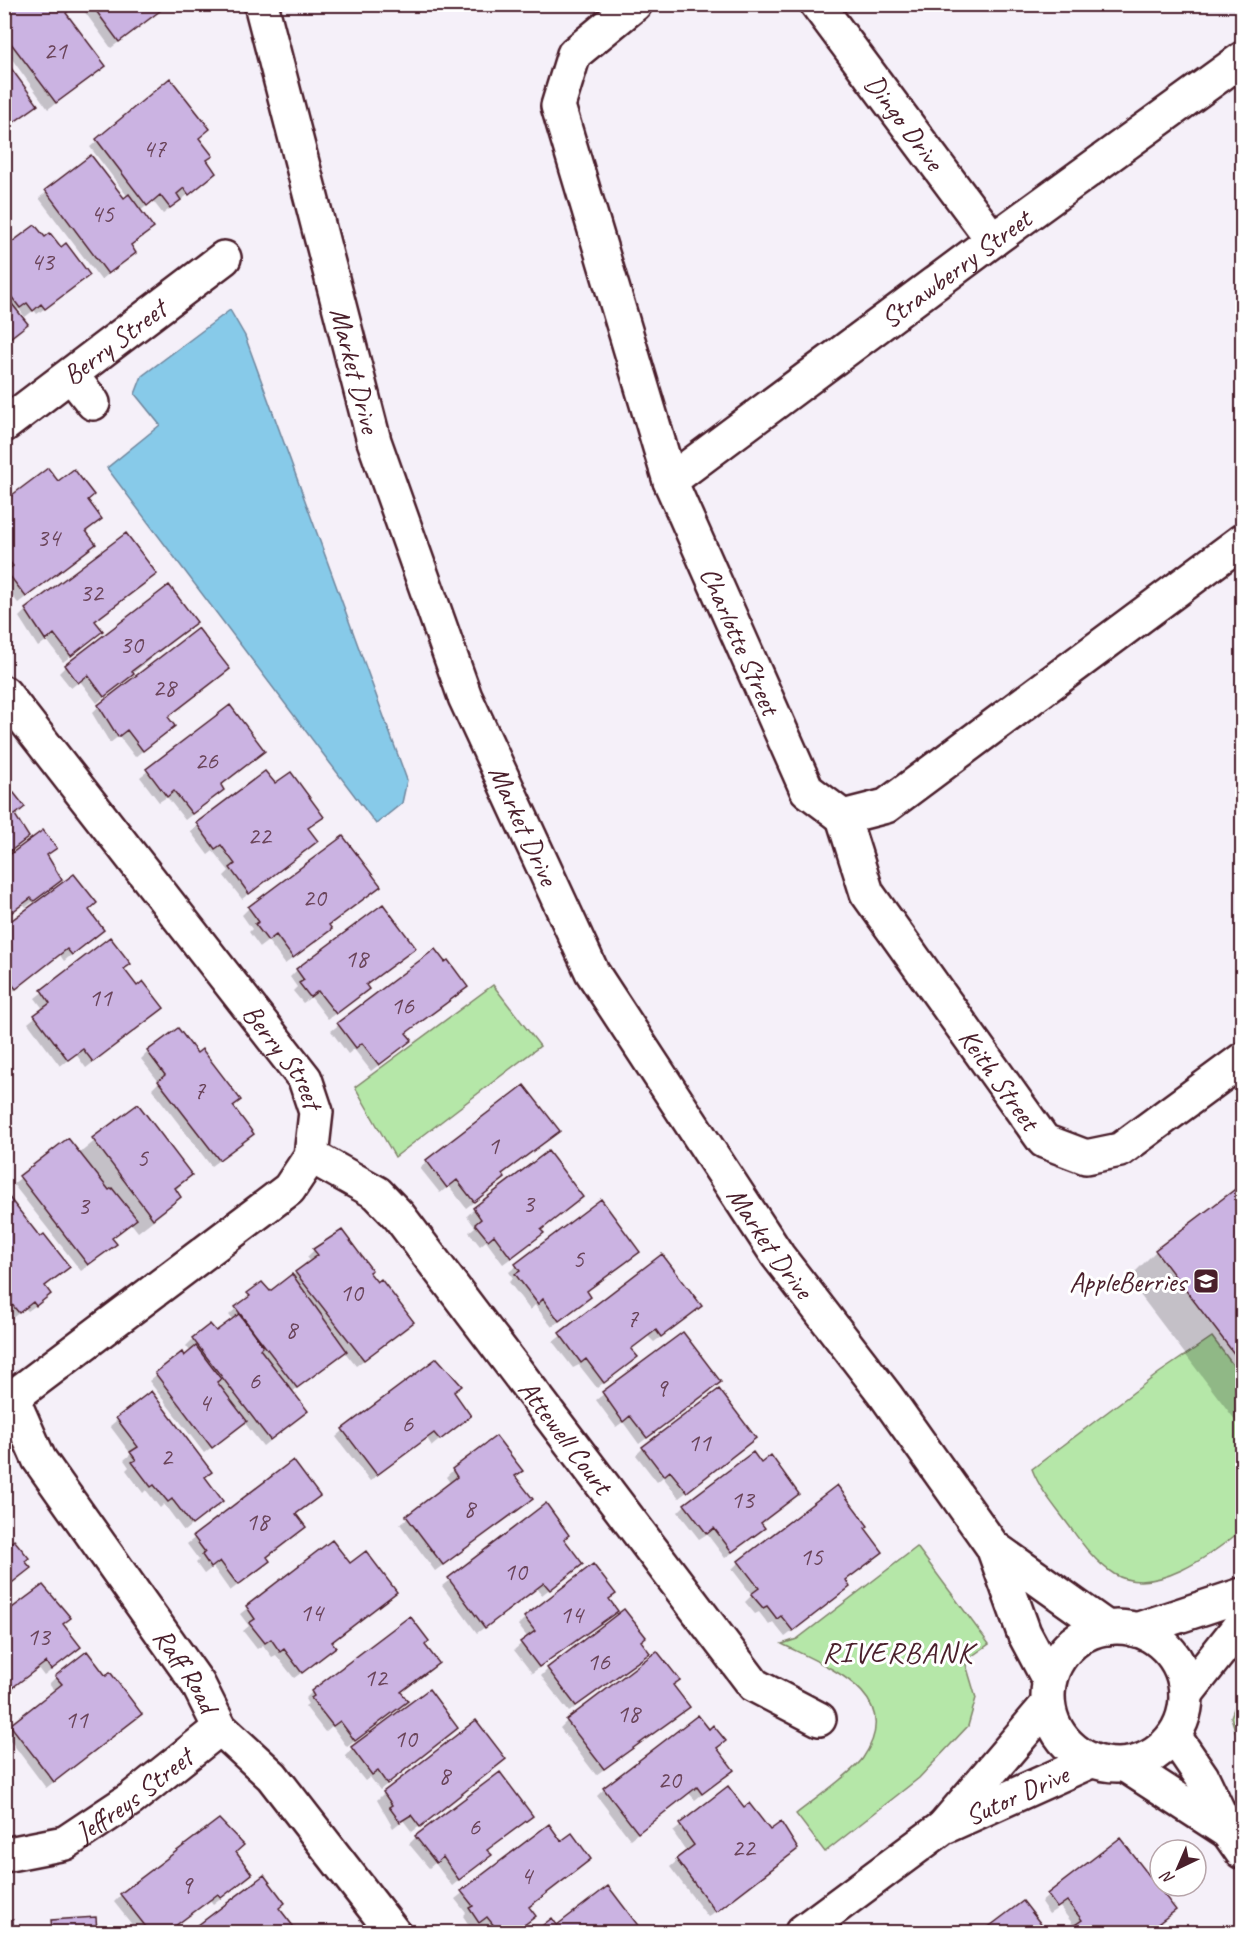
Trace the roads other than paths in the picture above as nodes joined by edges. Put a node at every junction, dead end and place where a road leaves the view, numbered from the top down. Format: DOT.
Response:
graph roads {
  1 [pos="261,4"];
  2 [pos="635,4"];
  3 [pos="818,4"];
  4 [pos="1242,60"];
  5 [pos="993,240"];
  6 [pos="224,258"];
  7 [pos="71,375"];
  8 [pos="93,403"];
  9 [pos="4,425"];
  10 [pos="670,481"];
  11 [pos="1242,541"];
  12 [pos="4,693"];
  13 [pos="843,817"];
  14 [pos="1242,1060"];
  15 [pos="311,1156"];
  16 [pos="8,1395"];
  17 [pos="993,1547"];
  18 [pos="1242,1595"];
  19 [pos="1242,1623"];
  20 [pos="1121,1629"];
  21 [pos="1048,1692"];
  22 [pos="1186,1694"];
  23 [pos="819,1719"];
  24 [pos="220,1728"];
  25 [pos="1174,1736"];
  26 [pos="1091,1761"];
  27 [pos="1125,1765"];
  28 [pos="942,1828"];
  29 [pos="1235,1842"];
  30 [pos="4,1855"];
  31 [pos="393,1932"];
  32 [pos="802,1932"];
  1 -- 17 [label="street, Market Drive"];
  2 -- 10 [label="street, Charlotte Street"];
  3 -- 5 [label="street, Dingo Drive"];
  4 -- 5 [label="street, Strawberry Street"];
  5 -- 10 [label="street, Strawberry Street"];
  6 -- 7 [label="street, Berry Street"];
  7 -- 8 [label="street"];
  7 -- 9 [label="street, Berry Street"];
  10 -- 13 [label="street, Charlotte Street"];
  11 -- 13 [label="street"];
  12 -- 15 [label="street, Berry Street"];
  13 -- 14 [label="street, Keith Street"];
  15 -- 16 [label="street, Berry Street"];
  15 -- 23 [label="street, Attewell Court"];
  16 -- 24 [label="street, Raff Road"];
  17 -- 20 [label="street, Market Drive"];
  17 -- 21 [label="street, Market Drive"];
  18 -- 20 [label="street"];
  19 -- 22 [label="street"];
  20 -- 21 [label="street"];
  20 -- 22 [label="street"];
  21 -- 26 [label="street"];
  21 -- 28 [label="street, Sutor Drive"];
  22 -- 25 [label="street"];
  24 -- 30 [label="street, Jeffreys Street"];
  24 -- 31 [label="street, Raff Road"];
  25 -- 27 [label="street"];
  25 -- 29 [label="street"];
  26 -- 27 [label="street"];
  26 -- 28 [label="street, Sutor Drive"];
  27 -- 29 [label="street"];
  28 -- 32 [label="street, Sutor Drive"];
}
